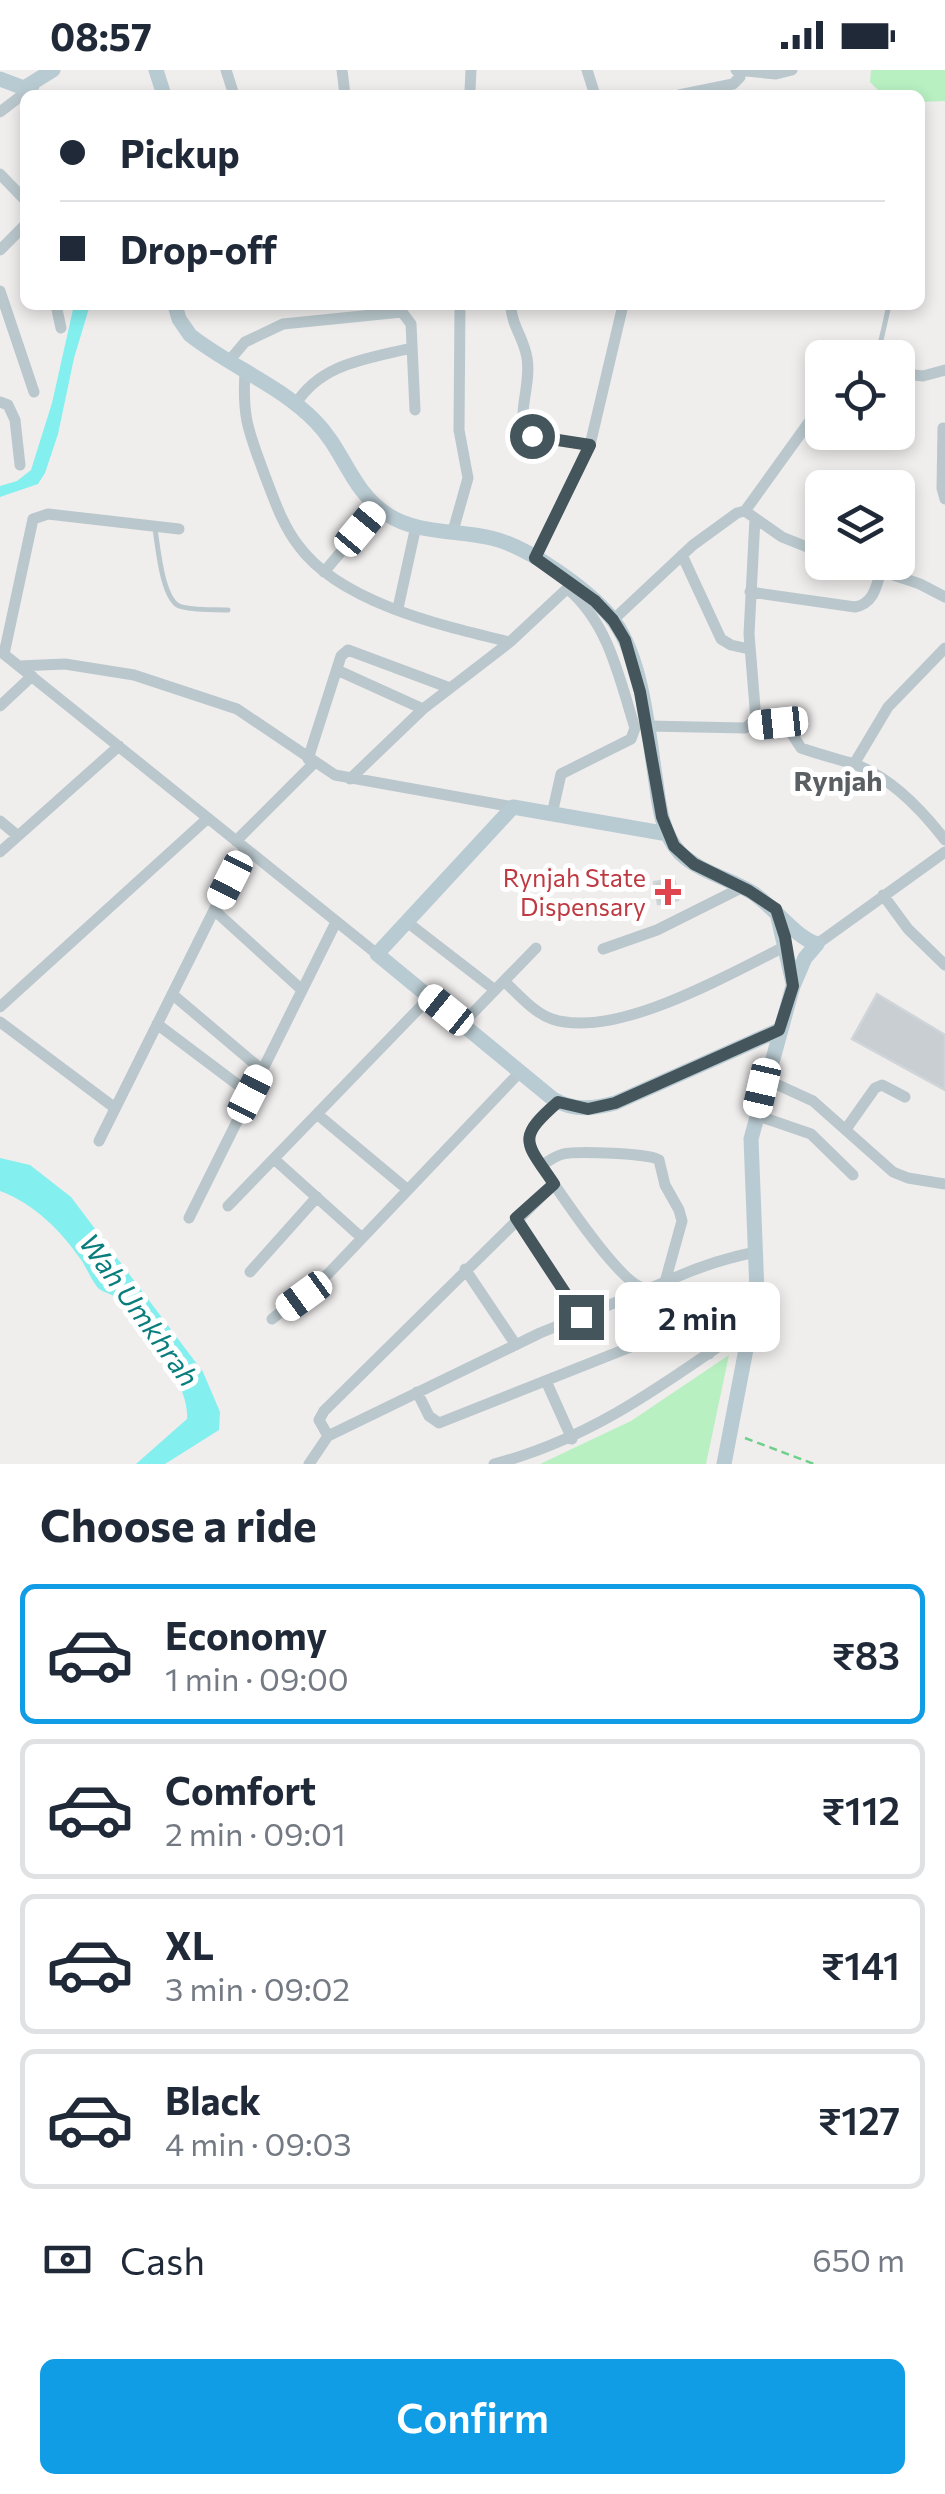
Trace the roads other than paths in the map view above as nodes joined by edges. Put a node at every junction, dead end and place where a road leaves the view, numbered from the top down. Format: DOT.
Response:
graph roads {
  1 [pos="54,70"];
  2 [pos="737,70"];
  3 [pos="792,70"];
  4 [pos="0,78"];
  5 [pos="31,90"];
  6 [pos="704,90"];
  7 [pos="0,174"];
  8 [pos="20,195"];
  9 [pos="20,230"];
  10 [pos="0,250"];
  11 [pos="0,291"];
  12 [pos="57,310"];
  13 [pos="176,310"];
  14 [pos="460,310"];
  15 [pos="511,310"];
  16 [pos="622,310"];
  17 [pos="888,310"];
  18 [pos="61,328"];
  19 [pos="881,340"];
  20 [pos="411,348"];
  21 [pos="228,362"];
  22 [pos="945,370"];
  23 [pos="245,372"];
  24 [pos="915,375"];
  25 [pos="34,392"];
  26 [pos="0,402"];
  27 [pos="295,405"];
  28 [pos="415,410"];
  29 [pos="942,428"];
  30 [pos="805,430"];
  31 [pos="590,445"];
  32 [pos="944,457"];
  33 [pos="20,466"];
  34 [pos="945,499"];
  35 [pos="378,508"];
  36 [pos="750,514"];
  37 [pos="154,526"];
  38 [pos="416,526"];
  39 [pos="180,530"];
  40 [pos="453,532"];
  41 [pos="805,546"];
  42 [pos="682,555"];
  43 [pos="535,558"];
  44 [pos="324,572"];
  45 [pos="878,580"];
  46 [pos="908,580"];
  47 [pos="570,586"];
  48 [pos="750,592"];
  49 [pos="943,592"];
  50 [pos="398,608"];
  51 [pos="228,610"];
  52 [pos="613,620"];
  53 [pos="510,642"];
  54 [pos="945,648"];
  55 [pos="750,649"];
  56 [pos="2,653"];
  57 [pos="18,666"];
  58 [pos="337,670"];
  59 [pos="32,676"];
  60 [pos="450,688"];
  61 [pos="0,706"];
  62 [pos="423,709"];
  63 [pos="647,726"];
  64 [pos="752,726"];
  65 [pos="118,746"];
  66 [pos="311,761"];
  67 [pos="854,764"];
  68 [pos="350,779"];
  69 [pos="513,807"];
  70 [pos="552,814"];
  71 [pos="208,818"];
  72 [pos="0,821"];
  73 [pos="668,834"];
  74 [pos="18,836"];
  75 [pos="945,840"];
  76 [pos="241,845"];
  77 [pos="0,852"];
  78 [pos="945,852"];
  79 [pos="742,887"];
  80 [pos="883,895"];
  81 [pos="776,909"];
  82 [pos="214,910"];
  83 [pos="336,922"];
  84 [pos="406,922"];
  85 [pos="817,944"];
  86 [pos="786,946"];
  87 [pos="536,948"];
  88 [pos="603,949"];
  89 [pos="377,954"];
  90 [pos="945,965"];
  91 [pos="499,985"];
  92 [pos="793,986"];
  93 [pos="302,990"];
  94 [pos="172,994"];
  95 [pos="430,997"];
  96 [pos="0,1007"];
  97 [pos="0,1022"];
  98 [pos="463,1023"];
  99 [pos="157,1024"];
  100 [pos="779,1030"];
  101 [pos="262,1070"];
  102 [pos="520,1072"];
  103 [pos="765,1080"];
  104 [pos="250,1094"];
  105 [pos="905,1097"];
  106 [pos="558,1102"];
  107 [pos="115,1108"];
  108 [pos="317,1114"];
  109 [pos="756,1115"];
  110 [pos="846,1129"];
  111 [pos="99,1141"];
  112 [pos="274,1159"];
  113 [pos="542,1166"];
  114 [pos="854,1175"];
  115 [pos="554,1184"];
  116 [pos="945,1184"];
  117 [pos="408,1190"];
  118 [pos="317,1198"];
  119 [pos="228,1206"];
  120 [pos="189,1218"];
  121 [pos="516,1218"];
  122 [pos="362,1238"];
  123 [pos="756,1252"];
  124 [pos="465,1269"];
  125 [pos="250,1272"];
  126 [pos="665,1282"];
  127 [pos="652,1288"];
  128 [pos="581,1317"];
  129 [pos="272,1319"];
  130 [pos="754,1322"];
  131 [pos="516,1344"];
  132 [pos="709,1354"];
  133 [pos="546,1381"];
  134 [pos="417,1392"];
  135 [pos="328,1436"];
  136 [pos="572,1439"];
  137 [pos="309,1464"];
  138 [pos="494,1464"];
  139 [pos="724,1464"];
  1 -- 5 [label="street"];
  2 -- 3 [label="street"];
  2 -- 6 [label="street"];
  4 -- 5 [label="street"];
  7 -- 8 [label="street"];
  9 -- 10 [label="street"];
  11 -- 25 [label="street"];
  12 -- 18 [label="street"];
  13 -- 21 [label="street"];
  14 -- 40 [label="street"];
  15 -- 31 [label="street"];
  16 -- 31 [label="street"];
  17 -- 19 [label="lane"];
  20 -- 21 [label="street"];
  20 -- 27 [label="street"];
  20 -- 28 [label="street"];
  21 -- 23 [label="street"];
  22 -- 24 [label="street"];
  23 -- 27 [label="street"];
  23 -- 44 [label="street"];
  26 -- 33 [label="street"];
  27 -- 35 [label="street"];
  29 -- 32 [label="street"];
  30 -- 36 [label="street"];
  31 -- 43 [label="street"];
  32 -- 34 [label="street"];
  35 -- 38 [label="street"];
  35 -- 44 [label="street"];
  36 -- 41 [label="street"];
  36 -- 42 [label="street"];
  36 -- 48 [label="street"];
  37 -- 39 [label="street"];
  37 -- 51 [label="lane"];
  37 -- 56 [label="street"];
  38 -- 40 [label="street"];
  38 -- 50 [label="street"];
  40 -- 43 [label="street"];
  42 -- 52 [label="street"];
  42 -- 55 [label="street"];
  43 -- 47 [label="street"];
  44 -- 50 [label="street"];
  45 -- 48 [label="street"];
  46 -- 49 [label="street"];
  47 -- 52 [label="street"];
  47 -- 53 [label="street"];
  47 -- 70 [label="street"];
  48 -- 55 [label="street"];
  50 -- 53 [label="street"];
  52 -- 63 [label="street"];
  53 -- 60 [label="street"];
  54 -- 67 [label="street"];
  55 -- 64 [label="street"];
  56 -- 57 [label="street"];
  57 -- 59 [label="street"];
  57 -- 66 [label="street"];
  58 -- 60 [label="street"];
  58 -- 62 [label="street"];
  58 -- 66 [label="street"];
  59 -- 61 [label="street"];
  59 -- 65 [label="street"];
  60 -- 62 [label="street"];
  62 -- 68 [label="street"];
  63 -- 64 [label="street"];
  63 -- 73 [label="street"];
  64 -- 67 [label="street"];
  65 -- 71 [label="street"];
  65 -- 74 [label="street"];
  66 -- 68 [label="street"];
  66 -- 76 [label="street"];
  67 -- 75 [label="street"];
  68 -- 69 [label="street"];
  69 -- 70 [label="street"];
  69 -- 84 [label="street"];
  70 -- 73 [label="street"];
  71 -- 76 [label="street"];
  71 -- 96 [label="street"];
  72 -- 74 [label="street"];
  73 -- 79 [label="street"];
  74 -- 77 [label="street"];
  76 -- 82 [label="street"];
  76 -- 83 [label="street"];
  78 -- 80 [label="street"];
  79 -- 81 [label="street"];
  79 -- 88 [label="street"];
  80 -- 85 [label="street"];
  80 -- 90 [label="street"];
  81 -- 85 [label="street"];
  81 -- 86 [label="street"];
  82 -- 93 [label="street"];
  82 -- 94 [label="street"];
  83 -- 89 [label="street"];
  83 -- 93 [label="street"];
  84 -- 89 [label="street"];
  84 -- 91 [label="street"];
  85 -- 92 [label="street"];
  86 -- 91 [label="street"];
  86 -- 92 [label="street"];
  87 -- 91 [label="street"];
  89 -- 95 [label="street"];
  91 -- 98 [label="street"];
  92 -- 100 [label="street"];
  93 -- 101 [label="street"];
  94 -- 99 [label="street"];
  94 -- 101 [label="street"];
  95 -- 98 [label="street"];
  95 -- 108 [label="street"];
  97 -- 107 [label="street"];
  98 -- 102 [label="street"];
  99 -- 104 [label="street"];
  99 -- 107 [label="street"];
  100 -- 103 [label="street"];
  100 -- 106 [label="street"];
  101 -- 104 [label="street"];
  102 -- 106 [label="street"];
  102 -- 117 [label="street"];
  103 -- 109 [label="street"];
  103 -- 110 [label="street"];
  104 -- 120 [label="street"];
  105 -- 110 [label="street"];
  106 -- 113 [label="street"];
  107 -- 111 [label="street"];
  108 -- 112 [label="street"];
  108 -- 117 [label="street"];
  109 -- 114 [label="street"];
  109 -- 123 [label="street"];
  110 -- 116 [label="street"];
  112 -- 118 [label="street"];
  112 -- 119 [label="street"];
  113 -- 115 [label="street"];
  113 -- 126 [label="street"];
  115 -- 121 [label="street"];
  115 -- 127 [label="street"];
  117 -- 122 [label="street"];
  118 -- 122 [label="street"];
  118 -- 125 [label="street"];
  121 -- 124 [label="street"];
  121 -- 128 [label="street"];
  122 -- 129 [label="street"];
  123 -- 126 [label="street"];
  123 -- 130 [label="street"];
  124 -- 131 [label="street"];
  124 -- 135 [label="street"];
  126 -- 127 [label="street"];
  127 -- 128 [label="street"];
  128 -- 131 [label="street"];
  130 -- 132 [label="street"];
  130 -- 139 [label="street"];
  131 -- 134 [label="street"];
  132 -- 133 [label="street"];
  132 -- 136 [label="street"];
  133 -- 134 [label="street"];
  133 -- 136 [label="street"];
  134 -- 135 [label="street"];
  135 -- 137 [label="street"];
  136 -- 138 [label="street"];
}
